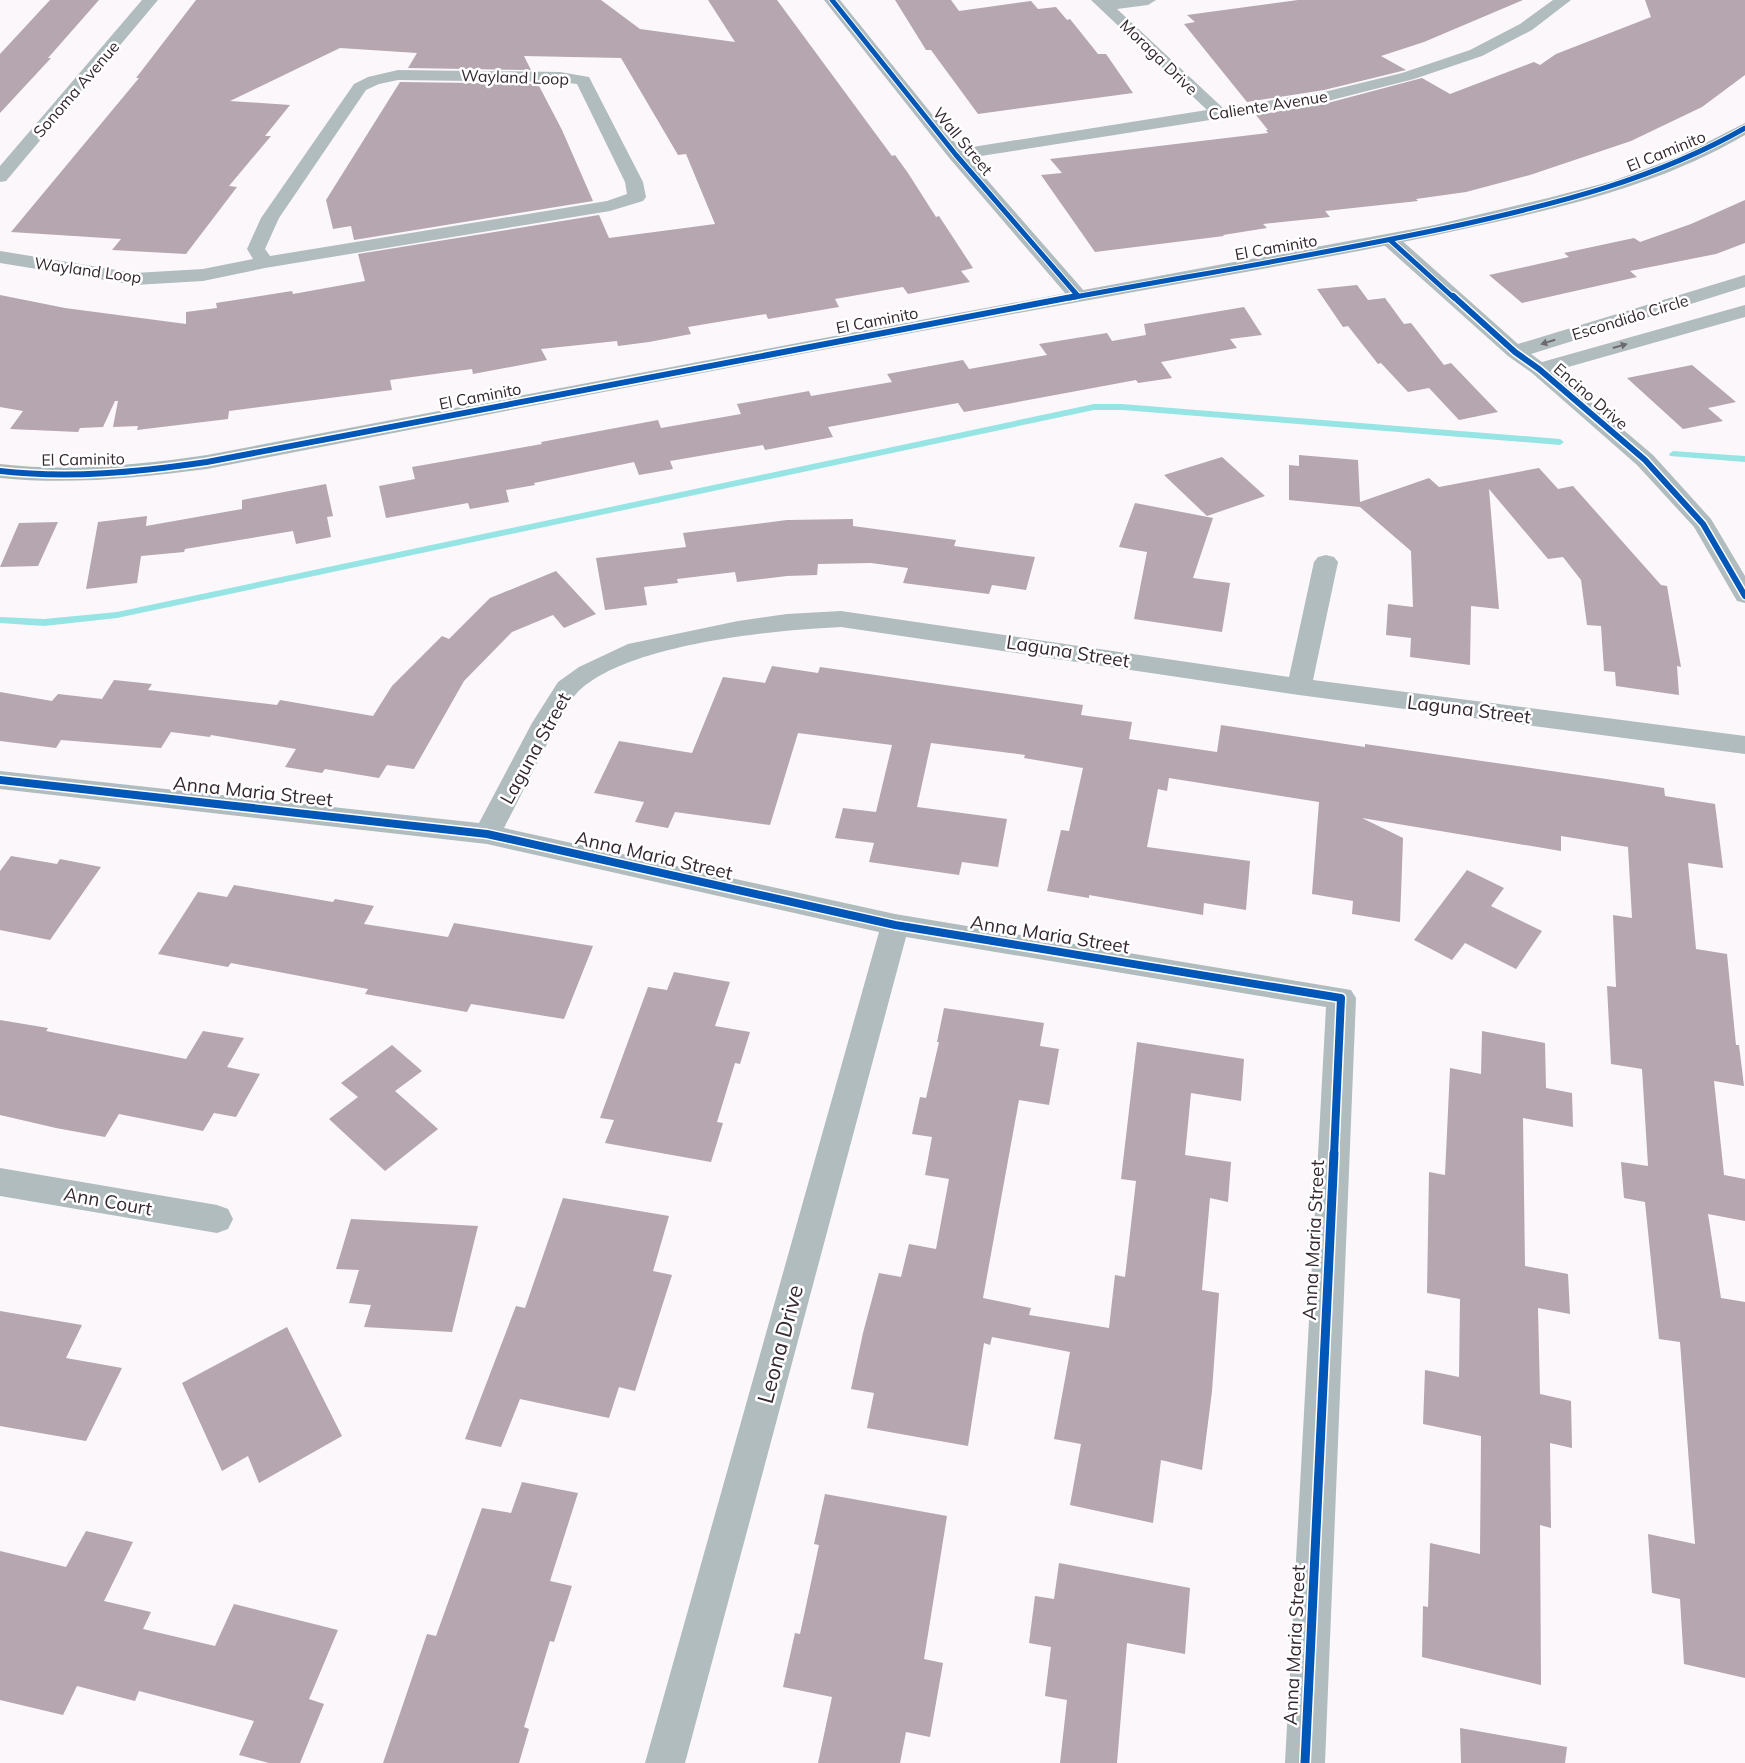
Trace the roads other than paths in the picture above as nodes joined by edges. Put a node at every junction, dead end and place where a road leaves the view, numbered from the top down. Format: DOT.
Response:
graph roads {
  1 [pos="150,0"];
  2 [pos="832,0"];
  3 [pos="1148,0"];
  4 [pos="1563,0"];
  5 [pos="1103,3"];
  6 [pos="1219,114"];
  7 [pos="1745,128"];
  8 [pos="956,155"];
  9 [pos="0,177"];
  10 [pos="1391,241"];
  11 [pos="0,257"];
  12 [pos="265,262"];
  13 [pos="1745,281"];
  14 [pos="1078,296"];
  15 [pos="1745,311"];
  16 [pos="1515,352"];
  17 [pos="1539,370"];
  18 [pos="0,471"];
  19 [pos="1326,562"];
  20 [pos="1745,596"];
  21 [pos="1299,687"];
  22 [pos="1745,745"];
  23 [pos="0,780"];
  24 [pos="487,834"];
  25 [pos="895,925"];
  26 [pos="0,1182"];
  27 [pos="217,1219"];
  28 [pos="665,1763"];
  29 [pos="1305,1763"];
  1 -- 9 [label="street, Sonoma Avenue"];
  2 -- 8 [label="street, Wall Street"];
  3 -- 5 [label="street"];
  4 -- 6 [label="street, Caliente Avenue"];
  5 -- 6 [label="street, Moraga Drive"];
  6 -- 8 [label="street, Caliente Avenue"];
  7 -- 10 [label="street, El Caminito"];
  8 -- 14 [label="street, Wall Street"];
  10 -- 14 [label="street, El Caminito"];
  10 -- 16 [label="street, Encino Drive"];
  11 -- 12 [label="street, Wayland Loop"];
  12 -- 12 [label="street, Wayland Loop"];
  13 -- 16 [label="street, Escondido Circle, one-way"];
  14 -- 18 [label="street, El Caminito"];
  17 -- 15 [label="street, Escondido Circle, one-way"];
  16 -- 17 [label="street, Encino Drive"];
  17 -- 20 [label="street, Encino Drive"];
  19 -- 21 [label="street"];
  21 -- 22 [label="street, Laguna Street"];
  21 -- 24 [label="street, Laguna Street"];
  23 -- 24 [label="street, Anna Maria Street"];
  24 -- 25 [label="street, Anna Maria Street"];
  25 -- 28 [label="street, Leona Drive"];
  25 -- 29 [label="street, Anna Maria Street"];
  26 -- 27 [label="street, Ann Court"];
}
